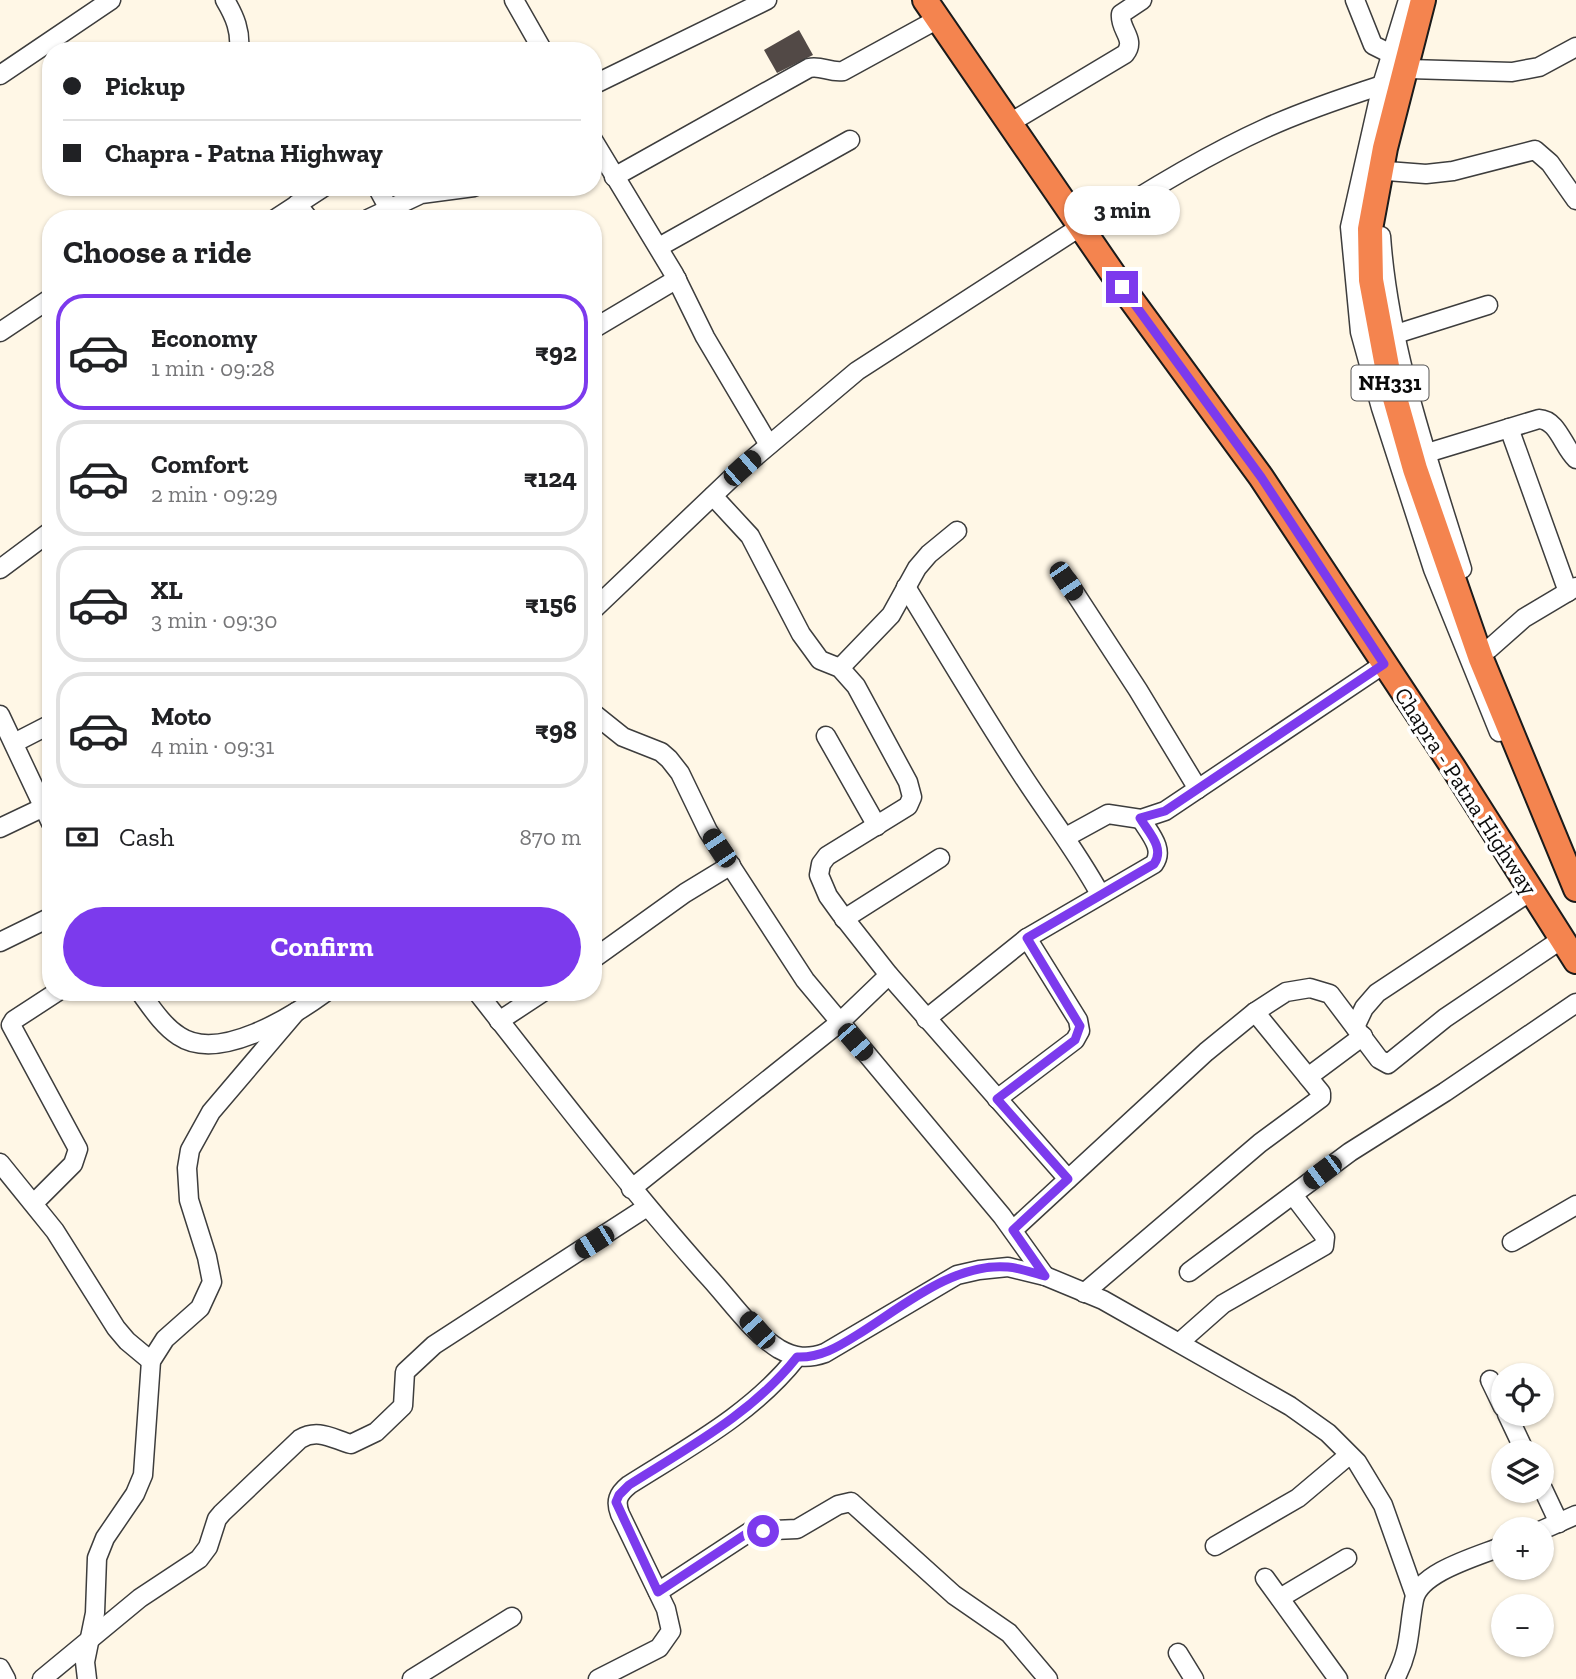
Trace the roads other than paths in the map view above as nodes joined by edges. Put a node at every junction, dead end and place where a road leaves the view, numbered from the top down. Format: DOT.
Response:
graph roads {
  1 [pos="111,0"];
  2 [pos="225,0"];
  3 [pos="514,0"];
  4 [pos="767,0"];
  5 [pos="1142,0"];
  6 [pos="1355,0"];
  7 [pos="1408,0"];
  8 [pos="1423,0"];
  9 [pos="1432,0"];
  10 [pos="932,9"];
  11 [pos="49,42"];
  12 [pos="240,42"];
  13 [pos="538,42"];
  14 [pos="42,47"];
  15 [pos="1576,47"];
  16 [pos="1393,55"];
  17 [pos="1409,69"];
  18 [pos="0,75"];
  19 [pos="602,81"];
  20 [pos="1382,85"];
  21 [pos="1008,124"];
  22 [pos="850,140"];
  23 [pos="602,156"];
  24 [pos="1387,171"];
  25 [pos="614,177"];
  26 [pos="310,196"];
  27 [pos="382,196"];
  28 [pos="417,196"];
  29 [pos="1576,200"];
  30 [pos="297,204"];
  31 [pos="389,209"];
  32 [pos="288,210"];
  33 [pos="302,210"];
  34 [pos="1082,229"];
  35 [pos="659,247"];
  36 [pos="677,279"];
  37 [pos="42,304"];
  38 [pos="1488,305"];
  39 [pos="602,324"];
  40 [pos="0,332"];
  41 [pos="1395,334"];
  42 [pos="1509,428"];
  43 [pos="769,445"];
  44 [pos="1427,453"];
  45 [pos="1576,458"];
  46 [pos="713,496"];
  47 [pos="957,531"];
  48 [pos="42,538"];
  49 [pos="0,569"];
  50 [pos="1066,581"];
  51 [pos="906,587"];
  52 [pos="1572,589"];
  53 [pos="602,601"];
  54 [pos="1489,649"];
  55 [pos="1384,664"];
  56 [pos="840,668"];
  57 [pos="0,715"];
  58 [pos="602,720"];
  59 [pos="42,729"];
  60 [pos="826,736"];
  61 [pos="14,743"];
  62 [pos="1198,789"];
  63 [pos="42,804"];
  64 [pos="42,816"];
  65 [pos="1548,817"];
  66 [pos="1140,818"];
  67 [pos="877,826"];
  68 [pos="0,828"];
  69 [pos="1066,836"];
  70 [pos="940,858"];
  71 [pos="731,864"];
  72 [pos="1576,889"];
  73 [pos="1531,891"];
  74 [pos="1100,894"];
  75 [pos="844,919"];
  76 [pos="42,921"];
  77 [pos="1027,938"];
  78 [pos="1562,939"];
  79 [pos="0,942"];
  80 [pos="602,952"];
  81 [pos="1576,961"];
  82 [pos="889,975"];
  83 [pos="43,1001"];
  84 [pos="147,1001"];
  85 [pos="312,1001"];
  86 [pos="484,1001"];
  87 [pos="529,1001"];
  88 [pos="1576,1003"];
  89 [pos="296,1012"];
  90 [pos="1255,1012"];
  91 [pos="926,1019"];
  92 [pos="499,1021"];
  93 [pos="839,1023"];
  94 [pos="1359,1031"];
  95 [pos="1308,1077"];
  96 [pos="997,1099"];
  97 [pos="0,1163"];
  98 [pos="1068,1179"];
  99 [pos="631,1189"];
  100 [pos="1293,1195"];
  101 [pos="33,1203"];
  102 [pos="1576,1205"];
  103 [pos="647,1208"];
  104 [pos="1013,1230"];
  105 [pos="1511,1242"];
  106 [pos="1189,1272"];
  107 [pos="1045,1276"];
  108 [pos="1084,1293"];
  109 [pos="1180,1342"];
  110 [pos="797,1357"];
  111 [pos="151,1361"];
  112 [pos="1349,1455"];
  113 [pos="1554,1502"];
  114 [pos="1568,1519"];
  115 [pos="1215,1546"];
  116 [pos="1491,1551"];
  117 [pos="1347,1558"];
  118 [pos="1265,1578"];
  119 [pos="658,1592"];
  120 [pos="1415,1595"];
  121 [pos="1280,1598"];
  122 [pos="512,1616"];
  123 [pos="91,1636"];
  124 [pos="1178,1653"];
  125 [pos="0,1668"];
  126 [pos="6,1679"];
  127 [pos="42,1679"];
  128 [pos="88,1679"];
  129 [pos="412,1679"];
  130 [pos="598,1679"];
  131 [pos="1048,1679"];
  132 [pos="1194,1679"];
  133 [pos="1338,1679"];
  134 [pos="1395,1679"];
  1 -- 11 [label="street"];
  2 -- 12 [label="street"];
  3 -- 13 [label="street"];
  4 -- 19 [label="street"];
  5 -- 21 [label="street"];
  6 -- 16 [label="street"];
  7 -- 16 [label="street"];
  8 -- 65 [label="highway, NH331"];
  9 -- 17 [label="street"];
  10 -- 21 [label="highway, Chapra - Patna Highway"];
  10 -- 25 [label="street"];
  14 -- 18 [label="street"];
  15 -- 17 [label="street"];
  16 -- 20 [label="street"];
  17 -- 24 [label="street"];
  20 -- 34 [label="street"];
  20 -- 65 [label="street"];
  21 -- 34 [label="highway, Chapra - Patna Highway"];
  22 -- 35 [label="street"];
  23 -- 25 [label="street"];
  24 -- 29 [label="street"];
  24 -- 41 [label="street"];
  25 -- 35 [label="street"];
  26 -- 30 [label="street"];
  27 -- 31 [label="street"];
  28 -- 31 [label="street"];
  30 -- 32 [label="street"];
  30 -- 33 [label="street"];
  34 -- 43 [label="street"];
  34 -- 55 [label="highway, Chapra - Patna Highway"];
  35 -- 36 [label="street"];
  36 -- 39 [label="street"];
  36 -- 43 [label="street"];
  37 -- 40 [label="street"];
  38 -- 41 [label="street"];
  41 -- 44 [label="street"];
  42 -- 44 [label="street"];
  42 -- 45 [label="street"];
  42 -- 52 [label="street"];
  43 -- 46 [label="street"];
  44 -- 54 [label="street"];
  46 -- 53 [label="street"];
  46 -- 56 [label="street"];
  47 -- 51 [label="street"];
  48 -- 49 [label="street"];
  50 -- 62 [label="street"];
  51 -- 56 [label="street"];
  51 -- 69 [label="street"];
  52 -- 54 [label="street"];
  54 -- 65 [label="street"];
  55 -- 62 [label="street"];
  55 -- 73 [label="highway, Chapra - Patna Highway"];
  56 -- 67 [label="street"];
  57 -- 61 [label="street"];
  58 -- 71 [label="street"];
  59 -- 61 [label="street"];
  60 -- 67 [label="street"];
  61 -- 63 [label="street"];
  62 -- 66 [label="street"];
  64 -- 68 [label="street"];
  65 -- 72 [label="highway, NH331"];
  66 -- 69 [label="street"];
  66 -- 74 [label="street"];
  67 -- 75 [label="street"];
  69 -- 74 [label="street"];
  70 -- 75 [label="street"];
  71 -- 80 [label="street"];
  71 -- 93 [label="street"];
  73 -- 78 [label="highway, Chapra - Patna Highway"];
  73 -- 94 [label="street"];
  74 -- 77 [label="street"];
  75 -- 82 [label="street"];
  76 -- 79 [label="street"];
  77 -- 91 [label="street"];
  77 -- 96 [label="street"];
  78 -- 81 [label="highway, Chapra - Patna Highway"];
  78 -- 94 [label="street"];
  82 -- 91 [label="street"];
  82 -- 93 [label="street"];
  83 -- 101 [label="street"];
  84 -- 89 [label="street"];
  85 -- 89 [label="street"];
  86 -- 92 [label="street"];
  87 -- 92 [label="street"];
  88 -- 100 [label="street"];
  89 -- 111 [label="street"];
  90 -- 94 [label="street"];
  90 -- 95 [label="street"];
  90 -- 98 [label="street"];
  91 -- 96 [label="street"];
  92 -- 99 [label="street"];
  93 -- 99 [label="street"];
  93 -- 104 [label="street"];
  94 -- 95 [label="street"];
  95 -- 108 [label="street"];
  96 -- 98 [label="street"];
  97 -- 101 [label="street"];
  98 -- 104 [label="street"];
  99 -- 103 [label="street"];
  100 -- 106 [label="street"];
  100 -- 109 [label="street"];
  101 -- 111 [label="street"];
  102 -- 105 [label="street"];
  103 -- 110 [label="street"];
  103 -- 123 [label="street"];
  104 -- 107 [label="street"];
  107 -- 108 [label="street"];
  107 -- 110 [label="street"];
  108 -- 109 [label="street"];
  109 -- 112 [label="street"];
  110 -- 119 [label="street"];
  111 -- 123 [label="street"];
  112 -- 115 [label="street"];
  112 -- 120 [label="street"];
  113 -- 114 [label="street"];
  116 -- 120 [label="street"];
  117 -- 121 [label="street"];
  118 -- 121 [label="street"];
  119 -- 130 [label="street"];
  119 -- 131 [label="street"];
  120 -- 134 [label="street"];
  121 -- 133 [label="street"];
  122 -- 129 [label="street"];
  123 -- 127 [label="street"];
  123 -- 128 [label="street"];
  124 -- 132 [label="street"];
  125 -- 126 [label="street"];
}
